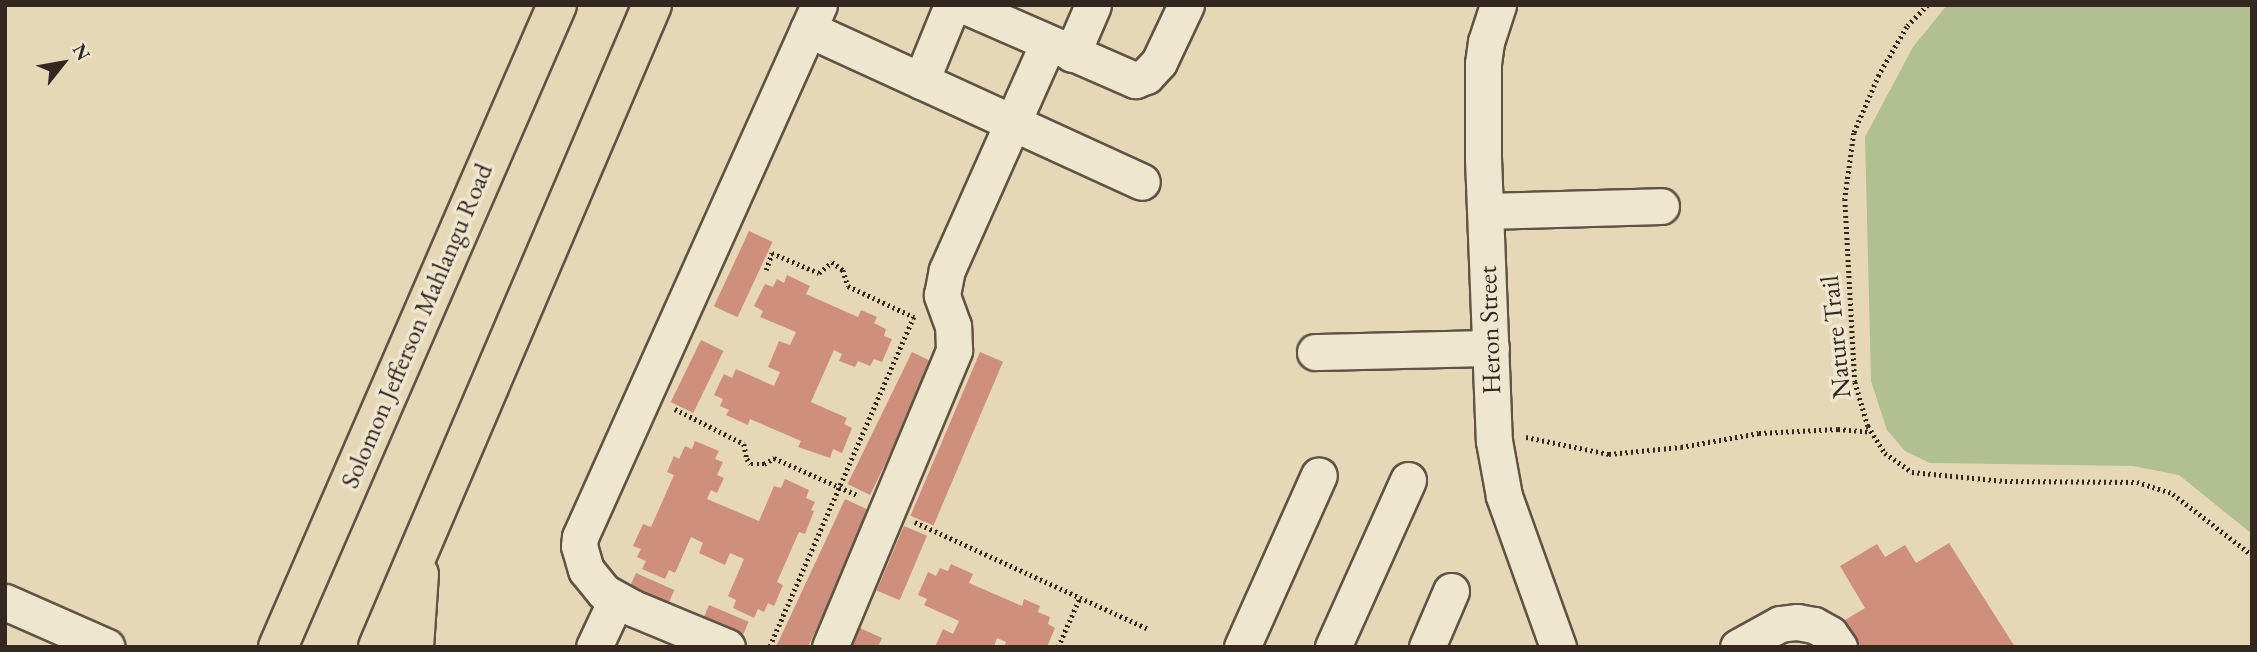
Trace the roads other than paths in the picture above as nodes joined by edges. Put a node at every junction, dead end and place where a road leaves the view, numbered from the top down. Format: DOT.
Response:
graph roads {
  1 [pos="556,5"];
  2 [pos="652,5"];
  3 [pos="952,5"];
  4 [pos="963,5"];
  5 [pos="1093,5"];
  6 [pos="1186,5"];
  7 [pos="1498,5"];
  8 [pos="813,17"];
  9 [pos="1060,49"];
  10 [pos="921,81"];
  11 [pos="1012,123"];
  12 [pos="1142,182"];
  13 [pos="1661,205"];
  14 [pos="1486,211"];
  15 [pos="1491,348"];
  16 [pos="1315,352"];
  17 [pos="1319,475"];
  18 [pos="1408,480"];
  19 [pos="422,541"];
  20 [pos="1451,591"];
  21 [pos="616,600"];
  22 [pos="5,602"];
  23 [pos="687,639"];
  24 [pos="107,647"];
  25 [pos="278,647"];
  26 [pos="377,647"];
  27 [pos="414,647"];
  28 [pos="594,647"];
  29 [pos="727,647"];
  30 [pos="830,647"];
  31 [pos="1242,647"];
  32 [pos="1333,647"];
  33 [pos="1427,647"];
  34 [pos="1558,647"];
  35 [pos="1738,647"];
  36 [pos="1839,647"];
  1 -- 25 [label="main road, Solomon Jefferson Mahlangu Road"];
  2 -- 19 [label="main road"];
  3 -- 10 [label="street"];
  4 -- 9 [label="street"];
  5 -- 9 [label="street"];
  6 -- 9 [label="street"];
  7 -- 14 [label="street, Heron Street"];
  8 -- 10 [label="street"];
  8 -- 21 [label="street"];
  9 -- 11 [label="street"];
  10 -- 11 [label="street"];
  11 -- 12 [label="street"];
  11 -- 30 [label="street"];
  13 -- 14 [label="street"];
  14 -- 15 [label="street, Heron Street"];
  15 -- 16 [label="street"];
  15 -- 34 [label="street, Heron Street"];
  17 -- 31 [label="street"];
  18 -- 32 [label="street"];
  19 -- 26 [label="main road"];
  19 -- 27 [label="main road"];
  20 -- 33 [label="street"];
  21 -- 23 [label="street"];
  21 -- 28 [label="street"];
  22 -- 24 [label="street"];
  23 -- 29 [label="street"];
  35 -- 36 [label="street"];
}
